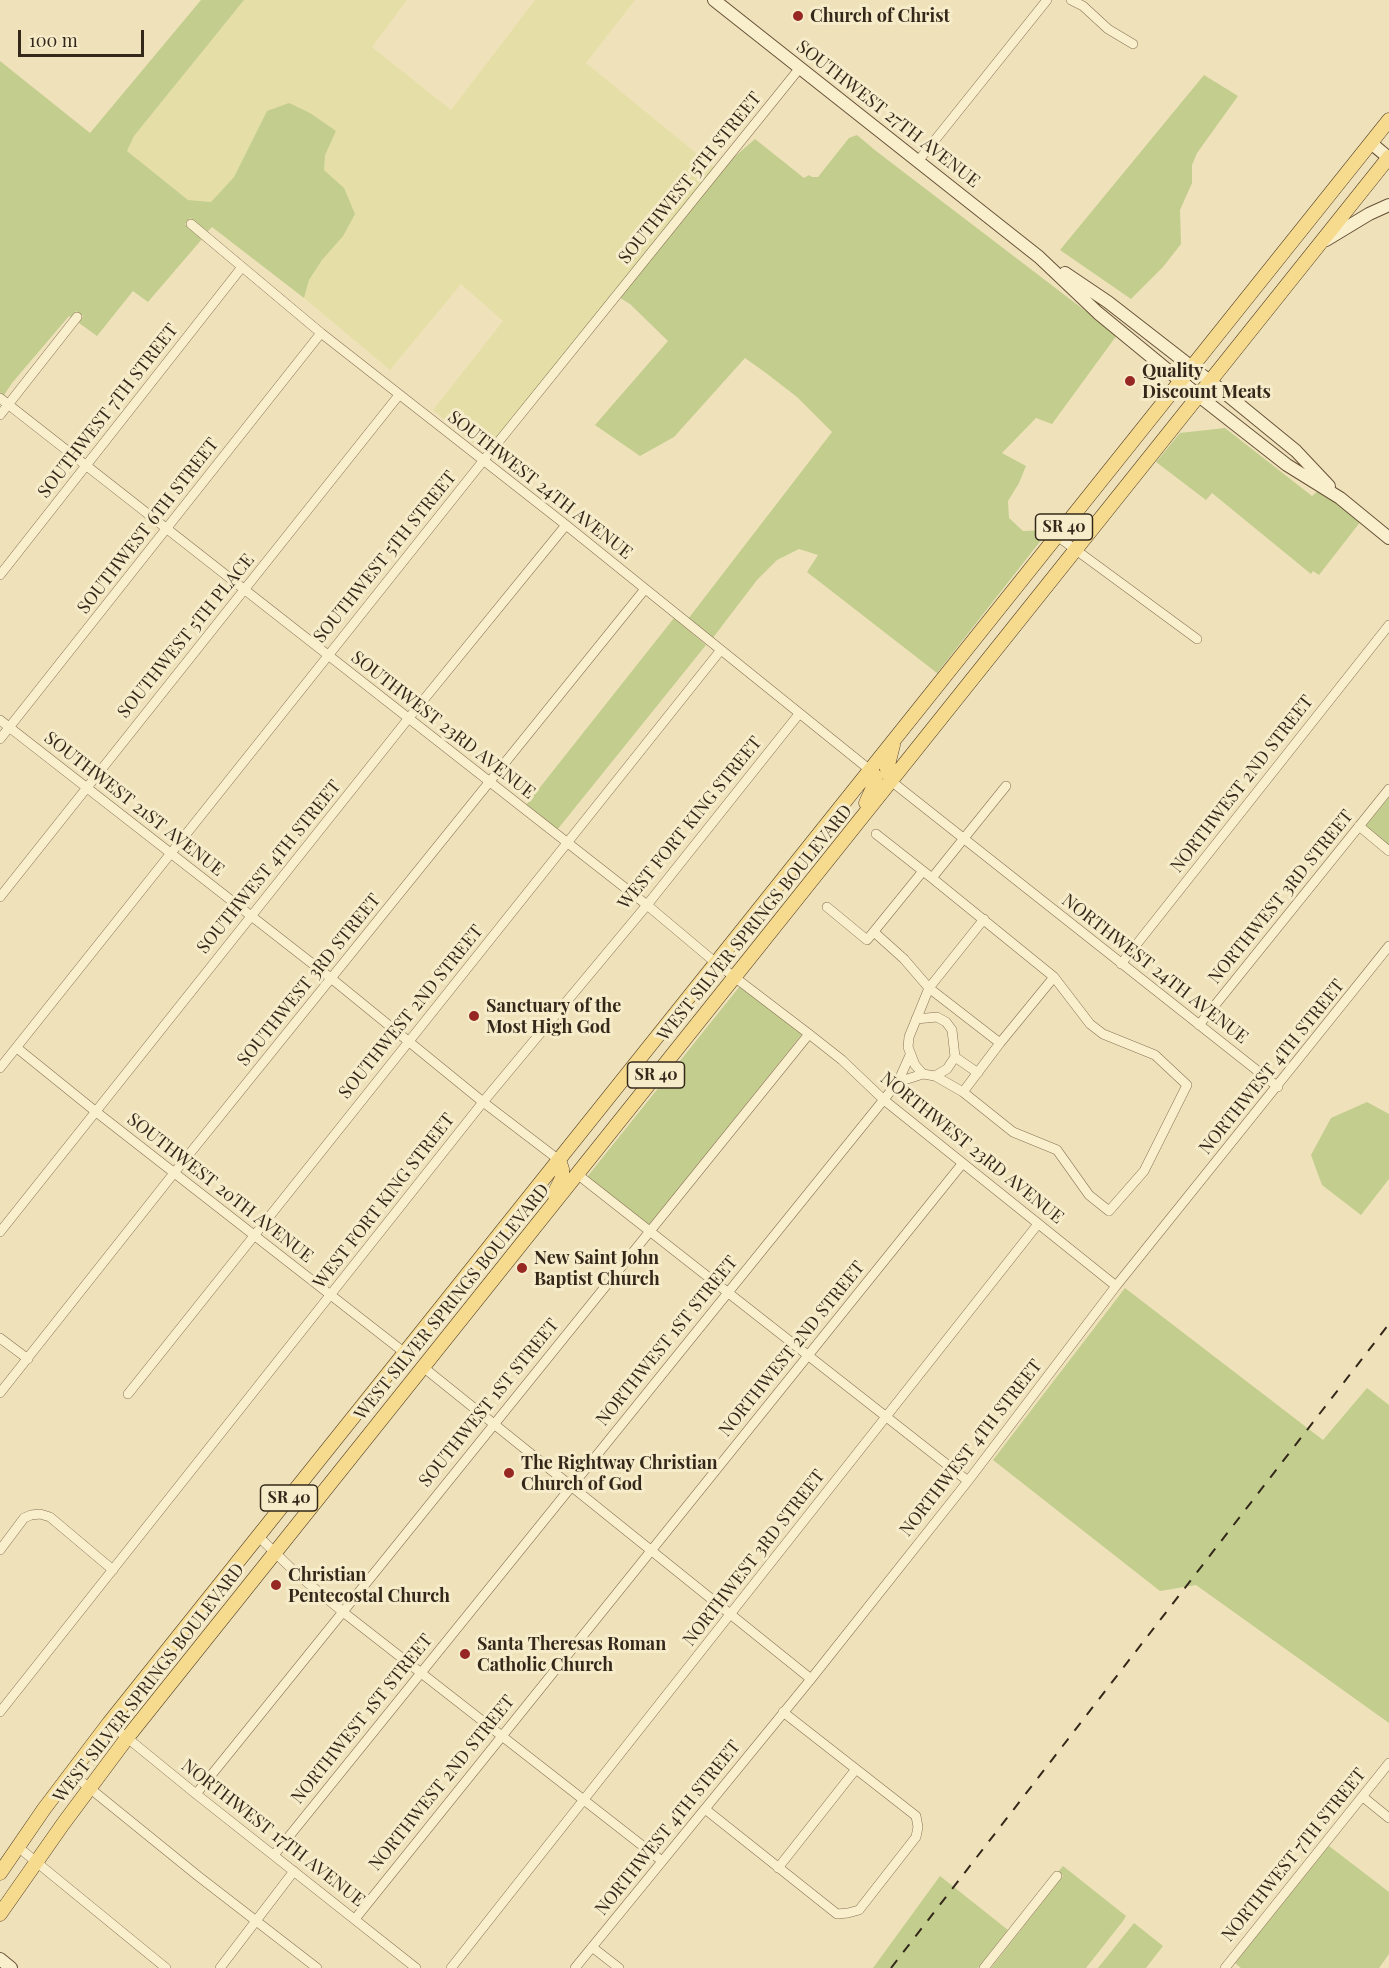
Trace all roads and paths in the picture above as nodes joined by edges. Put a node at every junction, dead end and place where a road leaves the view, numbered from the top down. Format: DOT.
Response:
graph roads {
  1 [pos="714,0"];
  2 [pos="1047,0"];
  3 [pos="1071,0"];
  4 [pos="1133,44"];
  5 [pos="800,69"];
  6 [pos="1389,120"];
  7 [pos="1371,143"];
  8 [pos="1389,157"];
  9 [pos="919,160"];
  10 [pos="1389,205"];
  11 [pos="191,224"];
  12 [pos="1320,244"];
  13 [pos="1040,257"];
  14 [pos="242,267"];
  15 [pos="77,317"];
  16 [pos="321,333"];
  17 [pos="1193,367"];
  18 [pos="1181,381"];
  19 [pos="1211,381"];
  20 [pos="399,395"];
  21 [pos="1199,396"];
  22 [pos="0,398"];
  23 [pos="8,404"];
  24 [pos="0,415"];
  25 [pos="483,461"];
  26 [pos="87,464"];
  27 [pos="1340,498"];
  28 [pos="566,525"];
  29 [pos="167,528"];
  30 [pos="1057,536"];
  31 [pos="1389,538"];
  32 [pos="1075,550"];
  33 [pos="0,575"];
  34 [pos="645,589"];
  35 [pos="244,590"];
  36 [pos="1389,625"];
  37 [pos="1197,639"];
  38 [pos="720,651"];
  39 [pos="328,656"];
  40 [pos="799,714"];
  41 [pos="408,719"];
  42 [pos="0,720"];
  43 [pos="9,727"];
  44 [pos="0,739"];
  45 [pos="895,740"];
  46 [pos="870,770"];
  47 [pos="891,781"];
  48 [pos="490,783"];
  49 [pos="1006,786"];
  50 [pos="86,788"];
  51 [pos="1389,789"];
  52 [pos="862,817"];
  53 [pos="1359,826"];
  54 [pos="876,834"];
  55 [pos="964,839"];
  56 [pos="568,843"];
  57 [pos="1389,851"];
  58 [pos="171,854"];
  59 [pos="923,871"];
  60 [pos="932,878"];
  61 [pos="0,897"];
  62 [pos="646,904"];
  63 [pos="827,907"];
  64 [pos="251,916"];
  65 [pos="984,919"];
  66 [pos="873,932"];
  67 [pos="1389,946"];
  68 [pos="716,963"];
  69 [pos="1121,964"];
  70 [pos="735,977"];
  71 [pos="1054,977"];
  72 [pos="332,979"];
  73 [pos="929,988"];
  74 [pos="916,1019"];
  75 [pos="1199,1025"];
  76 [pos="809,1034"];
  77 [pos="409,1042"];
  78 [pos="1000,1043"];
  79 [pos="17,1048"];
  80 [pos="910,1055"];
  81 [pos="955,1058"];
  82 [pos="0,1068"];
  83 [pos="978,1073"];
  84 [pos="923,1074"];
  85 [pos="625,1076"];
  86 [pos="935,1076"];
  87 [pos="898,1082"];
  88 [pos="1278,1087"];
  89 [pos="963,1092"];
  90 [pos="884,1100"];
  91 [pos="483,1102"];
  92 [pos="95,1112"];
  93 [pos="559,1160"];
  94 [pos="962,1164"];
  95 [pos="174,1173"];
  96 [pos="577,1174"];
  97 [pos="1038,1224"];
  98 [pos="650,1231"];
  99 [pos="0,1232"];
  100 [pos="254,1235"];
  101 [pos="525,1239"];
  102 [pos="1116,1286"];
  103 [pos="728,1292"];
  104 [pos="331,1296"];
  105 [pos="422,1331"];
  106 [pos="0,1338"];
  107 [pos="405,1353"];
  108 [pos="808,1355"];
  109 [pos="28,1359"];
  110 [pos="423,1367"];
  111 [pos="406,1387"];
  112 [pos="0,1394"];
  113 [pos="128,1394"];
  114 [pos="886,1417"];
  115 [pos="494,1424"];
  116 [pos="968,1481"];
  117 [pos="571,1486"];
  118 [pos="258,1536"];
  119 [pos="0,1550"];
  120 [pos="651,1550"];
  121 [pos="276,1551"];
  122 [pos="112,1570"];
  123 [pos="343,1612"];
  124 [pos="730,1614"];
  125 [pos="421,1673"];
  126 [pos="811,1679"];
  127 [pos="0,1712"];
  128 [pos="783,1712"];
  129 [pos="110,1723"];
  130 [pos="501,1736"];
  131 [pos="127,1738"];
  132 [pos="1389,1763"];
  133 [pos="856,1769"];
  134 [pos="71,1773"];
  135 [pos="89,1788"];
  136 [pos="196,1794"];
  137 [pos="1363,1797"];
  138 [pos="583,1801"];
  139 [pos="705,1809"];
  140 [pos="1389,1818"];
  141 [pos="18,1847"];
  142 [pos="274,1855"];
  143 [pos="662,1861"];
  144 [pos="36,1863"];
  145 [pos="778,1868"];
  146 [pos="294,1871"];
  147 [pos="0,1873"];
  148 [pos="1057,1876"];
  149 [pos="0,1914"];
  150 [pos="354,1919"];
  151 [pos="256,1921"];
  152 [pos="592,1947"];
  153 [pos="0,1959"];
  154 [pos="11,1968"];
  155 [pos="166,1968"];
  156 [pos="220,1968"];
  157 [pos="317,1968"];
  158 [pos="416,1968"];
  159 [pos="451,1968"];
  160 [pos="575,1968"];
  161 [pos="619,1968"];
  162 [pos="984,1968"];
  163 [pos="1225,1968"];
  1 -- 5 [label="main road, SOUTHWEST 27TH AVENUE"];
  2 -- 9 [label="street"];
  3 -- 4 [label="street"];
  5 -- 9 [label="main road, SOUTHWEST 27TH AVENUE"];
  5 -- 25 [label="street, SOUTHWEST 5TH STREET"];
  6 -- 7 [label="main road, WEST SILVER SPRINGS BOULEVARD / SR 40"];
  7 -- 8 [label="main road"];
  7 -- 17 [label="main road, WEST SILVER SPRINGS BOULEVARD / SR 40"];
  8 -- 12 [label="main road, WEST SILVER SPRINGS BOULEVARD / SR 40"];
  9 -- 13 [label="main road, SOUTHWEST 27TH AVENUE"];
  10 -- 12 [label="main road"];
  11 -- 14 [label="street, SOUTHWEST 24TH AVENUE"];
  12 -- 19 [label="main road, WEST SILVER SPRINGS BOULEVARD / SR 40"];
  13 -- 17 [label="main road, SOUTHWEST 27TH AVENUE"];
  13 -- 18 [label="main road, SOUTHWEST 27TH AVENUE"];
  14 -- 16 [label="street, SOUTHWEST 24TH AVENUE"];
  14 -- 26 [label="street, SOUTHWEST 7TH STREET"];
  15 -- 23 [label="street"];
  16 -- 20 [label="street, SOUTHWEST 24TH AVENUE"];
  16 -- 29 [label="street, SOUTHWEST 6TH STREET"];
  17 -- 18 [label="main road, WEST SILVER SPRINGS BOULEVARD / SR 40"];
  17 -- 19 [label="main road, SOUTHWEST 27TH AVENUE"];
  18 -- 21 [label="main road, SOUTHWEST 27TH AVENUE"];
  18 -- 30 [label="main road, WEST SILVER SPRINGS BOULEVARD / SR 40"];
  19 -- 21 [label="main road, WEST SILVER SPRINGS BOULEVARD / SR 40"];
  19 -- 27 [label="main road, SOUTHWEST 27TH AVENUE"];
  20 -- 25 [label="street, SOUTHWEST 24TH AVENUE"];
  20 -- 35 [label="street, SOUTHWEST 5TH PLACE"];
  21 -- 27 [label="main road, SOUTHWEST 27TH AVENUE"];
  21 -- 32 [label="main road, WEST SILVER SPRINGS BOULEVARD / SR 40"];
  22 -- 23 [label="street, SOUTHWEST 23RD AVENUE"];
  23 -- 24 [label="street"];
  23 -- 26 [label="street, SOUTHWEST 23RD AVENUE"];
  25 -- 28 [label="street, SOUTHWEST 24TH AVENUE"];
  25 -- 39 [label="street, SOUTHWEST 5TH STREET"];
  26 -- 29 [label="street, SOUTHWEST 23RD AVENUE"];
  26 -- 33 [label="street, SOUTHWEST 7TH STREET"];
  27 -- 31 [label="main road"];
  28 -- 34 [label="street, SOUTHWEST 24TH AVENUE"];
  28 -- 41 [label="street, SOUTHWEST 4TH STREET"];
  29 -- 35 [label="street, SOUTHWEST 23RD AVENUE"];
  29 -- 43 [label="street, SOUTHWEST 6TH STREET"];
  30 -- 32 [label="street"];
  30 -- 45 [label="main road, WEST SILVER SPRINGS BOULEVARD / SR 40"];
  32 -- 37 [label="street"];
  32 -- 47 [label="main road, WEST SILVER SPRINGS BOULEVARD / SR 40"];
  34 -- 38 [label="street, SOUTHWEST 24TH AVENUE"];
  34 -- 48 [label="street, SOUTHWEST 3RD STREET"];
  35 -- 39 [label="street, SOUTHWEST 23RD AVENUE"];
  35 -- 50 [label="street, SOUTHWEST 5TH PLACE"];
  36 -- 69 [label="street, NORTHWEST 2ND STREET"];
  38 -- 40 [label="street, SOUTHWEST 24TH AVENUE"];
  38 -- 56 [label="street, SOUTHWEST 2ND STREET"];
  39 -- 41 [label="street, SOUTHWEST 23RD AVENUE"];
  39 -- 58 [label="street, SOUTHWEST 5TH STREET"];
  40 -- 46 [label="street, SOUTHWEST 24TH AVENUE"];
  40 -- 62 [label="street, WEST FORT KING STREET"];
  41 -- 48 [label="street, SOUTHWEST 23RD AVENUE"];
  41 -- 64 [label="street, SOUTHWEST 4TH STREET"];
  42 -- 43 [label="street, SOUTHWEST 21ST AVENUE"];
  43 -- 44 [label="street, SOUTHWEST 6TH STREET"];
  43 -- 50 [label="street, SOUTHWEST 21ST AVENUE"];
  45 -- 46 [label="main road, WEST SILVER SPRINGS BOULEVARD / SR 40"];
  45 -- 47 [label="main road"];
  46 -- 52 [label="main road"];
  46 -- 68 [label="main road, WEST SILVER SPRINGS BOULEVARD / SR 40"];
  47 -- 52 [label="main road, WEST SILVER SPRINGS BOULEVARD / SR 40"];
  47 -- 55 [label="street"];
  48 -- 56 [label="street, SOUTHWEST 23RD AVENUE"];
  48 -- 72 [label="street, SOUTHWEST 3RD STREET"];
  49 -- 55 [label="street"];
  50 -- 58 [label="street, SOUTHWEST 21ST AVENUE"];
  50 -- 61 [label="street, SOUTHWEST 5TH PLACE"];
  51 -- 53 [label="street, NORTHWEST 3RD STREET"];
  52 -- 70 [label="main road, WEST SILVER SPRINGS BOULEVARD / SR 40"];
  53 -- 57 [label="street"];
  53 -- 75 [label="street, NORTHWEST 3RD STREET"];
  54 -- 59 [label="street"];
  55 -- 60 [label="street"];
  55 -- 69 [label="street, NORTHWEST 24TH AVENUE"];
  56 -- 62 [label="street, SOUTHWEST 23RD AVENUE"];
  56 -- 77 [label="street, SOUTHWEST 2ND STREET"];
  58 -- 64 [label="street, SOUTHWEST 21ST AVENUE"];
  58 -- 79 [label="street, SOUTHWEST 5TH STREET"];
  59 -- 60 [label="street"];
  59 -- 66 [label="street"];
  60 -- 65 [label="street"];
  62 -- 68 [label="street, SOUTHWEST 23RD AVENUE"];
  62 -- 91 [label="street, WEST FORT KING STREET"];
  63 -- 66 [label="street"];
  64 -- 72 [label="street, SOUTHWEST 21ST AVENUE"];
  64 -- 92 [label="street, SOUTHWEST 4TH STREET"];
  65 -- 71 [label="street"];
  65 -- 73 [label="street"];
  66 -- 73 [label="street"];
  67 -- 88 [label="street, NORTHWEST 4TH STREET"];
  68 -- 70 [label="street, SOUTHWEST 23RD AVENUE"];
  68 -- 85 [label="main road, WEST SILVER SPRINGS BOULEVARD / SR 40"];
  69 -- 75 [label="street, NORTHWEST 24TH AVENUE"];
  70 -- 76 [label="street, SOUTHWEST 23RD AVENUE"];
  70 -- 96 [label="main road, WEST SILVER SPRINGS BOULEVARD / SR 40"];
  71 -- 78 [label="street"];
  71 -- 89 [label="street"];
  72 -- 77 [label="street, SOUTHWEST 21ST AVENUE"];
  72 -- 95 [label="street, SOUTHWEST 3RD STREET"];
  73 -- 74 [label="street"];
  73 -- 78 [label="street"];
  74 -- 80 [label="street"];
  74 -- 81 [label="street"];
  75 -- 88 [label="street, NORTHWEST 24TH AVENUE"];
  76 -- 90 [label="street, NORTHWEST 23RD AVENUE"];
  76 -- 98 [label="street, SOUTHWEST 1ST STREET"];
  77 -- 91 [label="street, SOUTHWEST 21ST AVENUE"];
  77 -- 100 [label="street, SOUTHWEST 2ND STREET"];
  78 -- 83 [label="street"];
  79 -- 82 [label="street, SOUTHWEST 5TH STREET"];
  79 -- 92 [label="street, SOUTHWEST 20TH AVENUE"];
  80 -- 84 [label="street"];
  80 -- 87 [label="street, NORTHWEST 1ST STREET"];
  81 -- 83 [label="street"];
  81 -- 86 [label="street"];
  83 -- 89 [label="street"];
  84 -- 86 [label="street"];
  84 -- 87 [label="street"];
  85 -- 93 [label="main road, WEST SILVER SPRINGS BOULEVARD / SR 40"];
  85 -- 96 [label="main road"];
  86 -- 89 [label="street"];
  87 -- 90 [label="street, NORTHWEST 1ST STREET"];
  88 -- 102 [label="street, NORTHWEST 4TH STREET"];
  90 -- 94 [label="street, NORTHWEST 23RD AVENUE"];
  90 -- 103 [label="street, NORTHWEST 1ST STREET"];
  91 -- 93 [label="street, SOUTHWEST 21ST AVENUE"];
  91 -- 104 [label="street, WEST FORT KING STREET"];
  92 -- 95 [label="street, SOUTHWEST 20TH AVENUE"];
  92 -- 99 [label="street, SOUTHWEST 4TH STREET"];
  93 -- 101 [label="main road"];
  93 -- 105 [label="main road, WEST SILVER SPRINGS BOULEVARD / SR 40"];
  94 -- 97 [label="street, NORTHWEST 23RD AVENUE"];
  94 -- 108 [label="street, NORTHWEST 2ND STREET"];
  95 -- 100 [label="street, SOUTHWEST 20TH AVENUE"];
  95 -- 109 [label="street, SOUTHWEST 3RD STREET"];
  96 -- 98 [label="street"];
  96 -- 101 [label="main road, WEST SILVER SPRINGS BOULEVARD / SR 40"];
  97 -- 102 [label="street, NORTHWEST 23RD AVENUE"];
  97 -- 114 [label="street, NORTHWEST 3RD STREET"];
  98 -- 103 [label="street"];
  98 -- 115 [label="street, SOUTHWEST 1ST STREET"];
  100 -- 104 [label="street, SOUTHWEST 20TH AVENUE"];
  100 -- 113 [label="street, SOUTHWEST 2ND STREET"];
  101 -- 110 [label="main road, WEST SILVER SPRINGS BOULEVARD / SR 40"];
  102 -- 116 [label="street, NORTHWEST 4TH STREET"];
  103 -- 108 [label="street"];
  103 -- 117 [label="street, NORTHWEST 1ST STREET"];
  104 -- 107 [label="street, SOUTHWEST 20TH AVENUE"];
  104 -- 122 [label="street, WEST FORT KING STREET"];
  105 -- 107 [label="main road, WEST SILVER SPRINGS BOULEVARD / SR 40"];
  105 -- 110 [label="main road"];
  106 -- 109 [label="street"];
  107 -- 111 [label="main road"];
  107 -- 118 [label="main road, WEST SILVER SPRINGS BOULEVARD / SR 40"];
  108 -- 114 [label="street"];
  108 -- 120 [label="street, NORTHWEST 2ND STREET"];
  109 -- 112 [label="street, SOUTHWEST 3RD STREET"];
  110 -- 111 [label="main road, WEST SILVER SPRINGS BOULEVARD / SR 40"];
  110 -- 115 [label="street"];
  111 -- 121 [label="main road, WEST SILVER SPRINGS BOULEVARD / SR 40"];
  114 -- 116 [label="street"];
  114 -- 124 [label="street, NORTHWEST 3RD STREET"];
  115 -- 117 [label="street"];
  115 -- 123 [label="street, SOUTHWEST 1ST STREET"];
  116 -- 126 [label="street, NORTHWEST 4TH STREET"];
  117 -- 120 [label="street"];
  117 -- 125 [label="street, NORTHWEST 1ST STREET"];
  118 -- 121 [label="street"];
  118 -- 129 [label="main road, WEST SILVER SPRINGS BOULEVARD / SR 40"];
  119 -- 122 [label="street"];
  120 -- 124 [label="street"];
  120 -- 130 [label="street, NORTHWEST 2ND STREET"];
  121 -- 123 [label="street"];
  121 -- 131 [label="main road, WEST SILVER SPRINGS BOULEVARD / SR 40"];
  122 -- 127 [label="street, WEST FORT KING STREET"];
  123 -- 125 [label="street"];
  123 -- 136 [label="street, SOUTHWEST 1ST STREET"];
  124 -- 126 [label="street"];
  124 -- 138 [label="street, NORTHWEST 3RD STREET"];
  125 -- 130 [label="street"];
  125 -- 142 [label="street, NORTHWEST 1ST STREET"];
  126 -- 128 [label="street, NORTHWEST 4TH STREET"];
  128 -- 133 [label="street"];
  128 -- 139 [label="street, NORTHWEST 4TH STREET"];
  129 -- 131 [label="street, NORTHWEST 17TH AVENUE"];
  129 -- 134 [label="main road, WEST SILVER SPRINGS BOULEVARD / SR 40"];
  130 -- 138 [label="street"];
  130 -- 150 [label="street, NORTHWEST 2ND STREET"];
  131 -- 135 [label="main road, WEST SILVER SPRINGS BOULEVARD / SR 40"];
  131 -- 136 [label="street, NORTHWEST 17TH AVENUE"];
  132 -- 137 [label="street, NORTHWEST 7TH STREET"];
  133 -- 145 [label="street"];
  133 -- 145 [label="street"];
  134 -- 135 [label="street"];
  134 -- 141 [label="main road, WEST SILVER SPRINGS BOULEVARD / SR 40"];
  135 -- 144 [label="main road, WEST SILVER SPRINGS BOULEVARD / SR 40"];
  135 -- 151 [label="street"];
  136 -- 142 [label="street, NORTHWEST 17TH AVENUE"];
  137 -- 140 [label="street"];
  137 -- 163 [label="street, NORTHWEST 7TH STREET"];
  138 -- 143 [label="street"];
  138 -- 159 [label="street, NORTHWEST 3RD STREET"];
  139 -- 143 [label="street, NORTHWEST 4TH STREET"];
  139 -- 145 [label="street"];
  141 -- 144 [label="street"];
  141 -- 147 [label="main road, WEST SILVER SPRINGS BOULEVARD / SR 40"];
  142 -- 146 [label="street, NORTHWEST 17TH AVENUE"];
  143 -- 152 [label="street, NORTHWEST 4TH STREET"];
  144 -- 149 [label="main road, WEST SILVER SPRINGS BOULEVARD / SR 40"];
  144 -- 155 [label="street"];
  146 -- 150 [label="street, NORTHWEST 17TH AVENUE"];
  146 -- 151 [label="street"];
  148 -- 162 [label="street"];
  150 -- 158 [label="street, NORTHWEST 17TH AVENUE"];
  151 -- 156 [label="street"];
  151 -- 157 [label="street"];
  152 -- 160 [label="street, NORTHWEST 4TH STREET"];
  152 -- 161 [label="street"];
  153 -- 154 [label="main road"];
}
